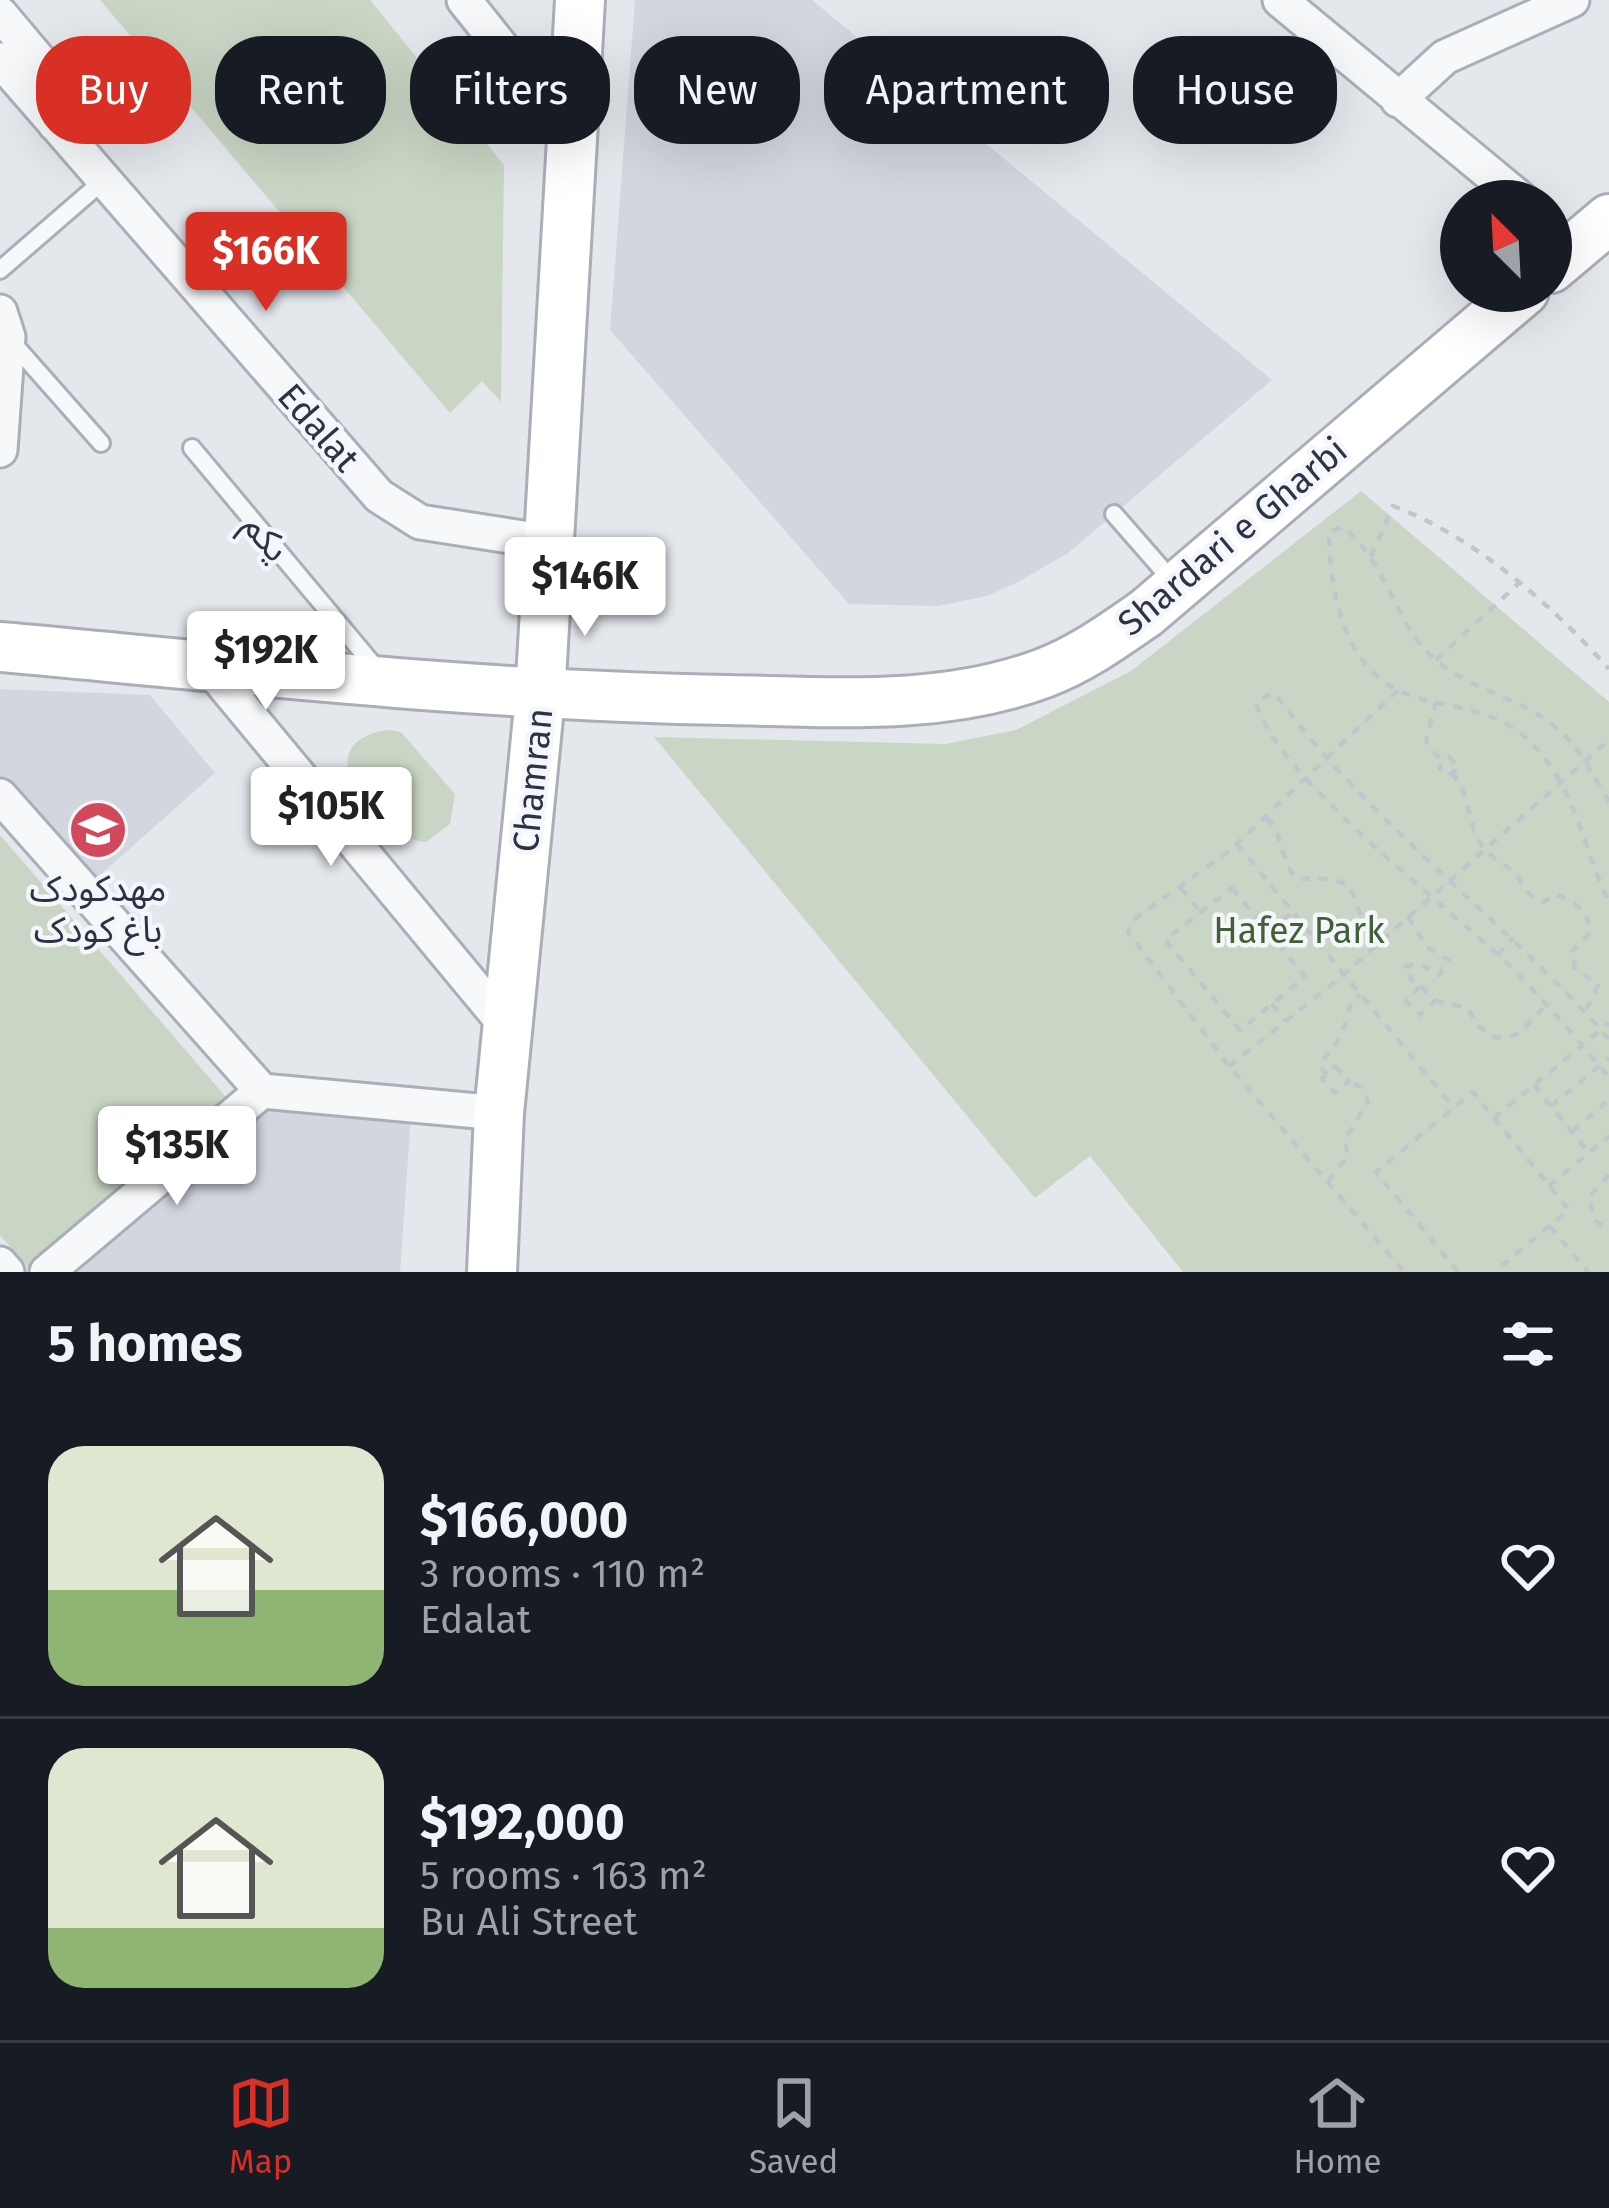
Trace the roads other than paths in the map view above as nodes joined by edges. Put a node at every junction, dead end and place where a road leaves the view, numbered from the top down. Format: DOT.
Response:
graph roads {
  1 [pos="464,0"];
  2 [pos="580,0"];
  3 [pos="1280,0"];
  4 [pos="1572,0"];
  5 [pos="0,14"];
  6 [pos="493,36"];
  7 [pos="577,36"];
  8 [pos="36,57"];
  9 [pos="0,60"];
  10 [pos="1398,100"];
  11 [pos="36,102"];
  12 [pos="72,144"];
  13 [pos="568,144"];
  14 [pos="104,180"];
  15 [pos="1497,180"];
  16 [pos="1609,219"];
  17 [pos="1572,241"];
  18 [pos="0,270"];
  19 [pos="1498,312"];
  20 [pos="4,324"];
  21 [pos="2,385"];
  22 [pos="100,443"];
  23 [pos="192,448"];
  24 [pos="0,450"];
  25 [pos="1114,514"];
  26 [pos="548,542"];
  27 [pos="1177,586"];
  28 [pos="0,647"];
  29 [pos="208,666"];
  30 [pos="388,682"];
  31 [pos="540,697"];
  32 [pos="0,796"];
  33 [pos="508,1028"];
  34 [pos="262,1091"];
  35 [pos="500,1113"];
  36 [pos="0,1264"];
  37 [pos="7,1272"];
  38 [pos="47,1272"];
  39 [pos="492,1272"];
  1 -- 6 [label="street"];
  2 -- 7 [label="street, Chamran"];
  3 -- 10 [label="street"];
  4 -- 10 [label="street"];
  5 -- 8 [label="street"];
  9 -- 11 [label="street, Edalat"];
  10 -- 15 [label="street"];
  12 -- 14 [label="street, Edalat"];
  13 -- 26 [label="street, Chamran"];
  14 -- 18 [label="lane"];
  14 -- 26 [label="street, Edalat"];
  16 -- 17 [label="street"];
  19 -- 27 [label="street, Shardari e Gharbi"];
  20 -- 21 [label="street"];
  20 -- 22 [label="lane"];
  21 -- 24 [label="street"];
  23 -- 30 [label="lane, یکم"];
  25 -- 27 [label="lane"];
  26 -- 31 [label="street, Chamran"];
  27 -- 31 [label="street, Shardari e Gharbi"];
  28 -- 29 [label="street, Shardari e Gharbi"];
  29 -- 30 [label="street, Shardari e Gharbi"];
  29 -- 33 [label="street"];
  30 -- 31 [label="street, Shardari e Gharbi"];
  31 -- 33 [label="street, Chamran"];
  32 -- 34 [label="street"];
  33 -- 35 [label="street, Chamran"];
  34 -- 35 [label="street"];
  34 -- 38 [label="street"];
  35 -- 39 [label="street, Chamran"];
  36 -- 37 [label="street"];
}
